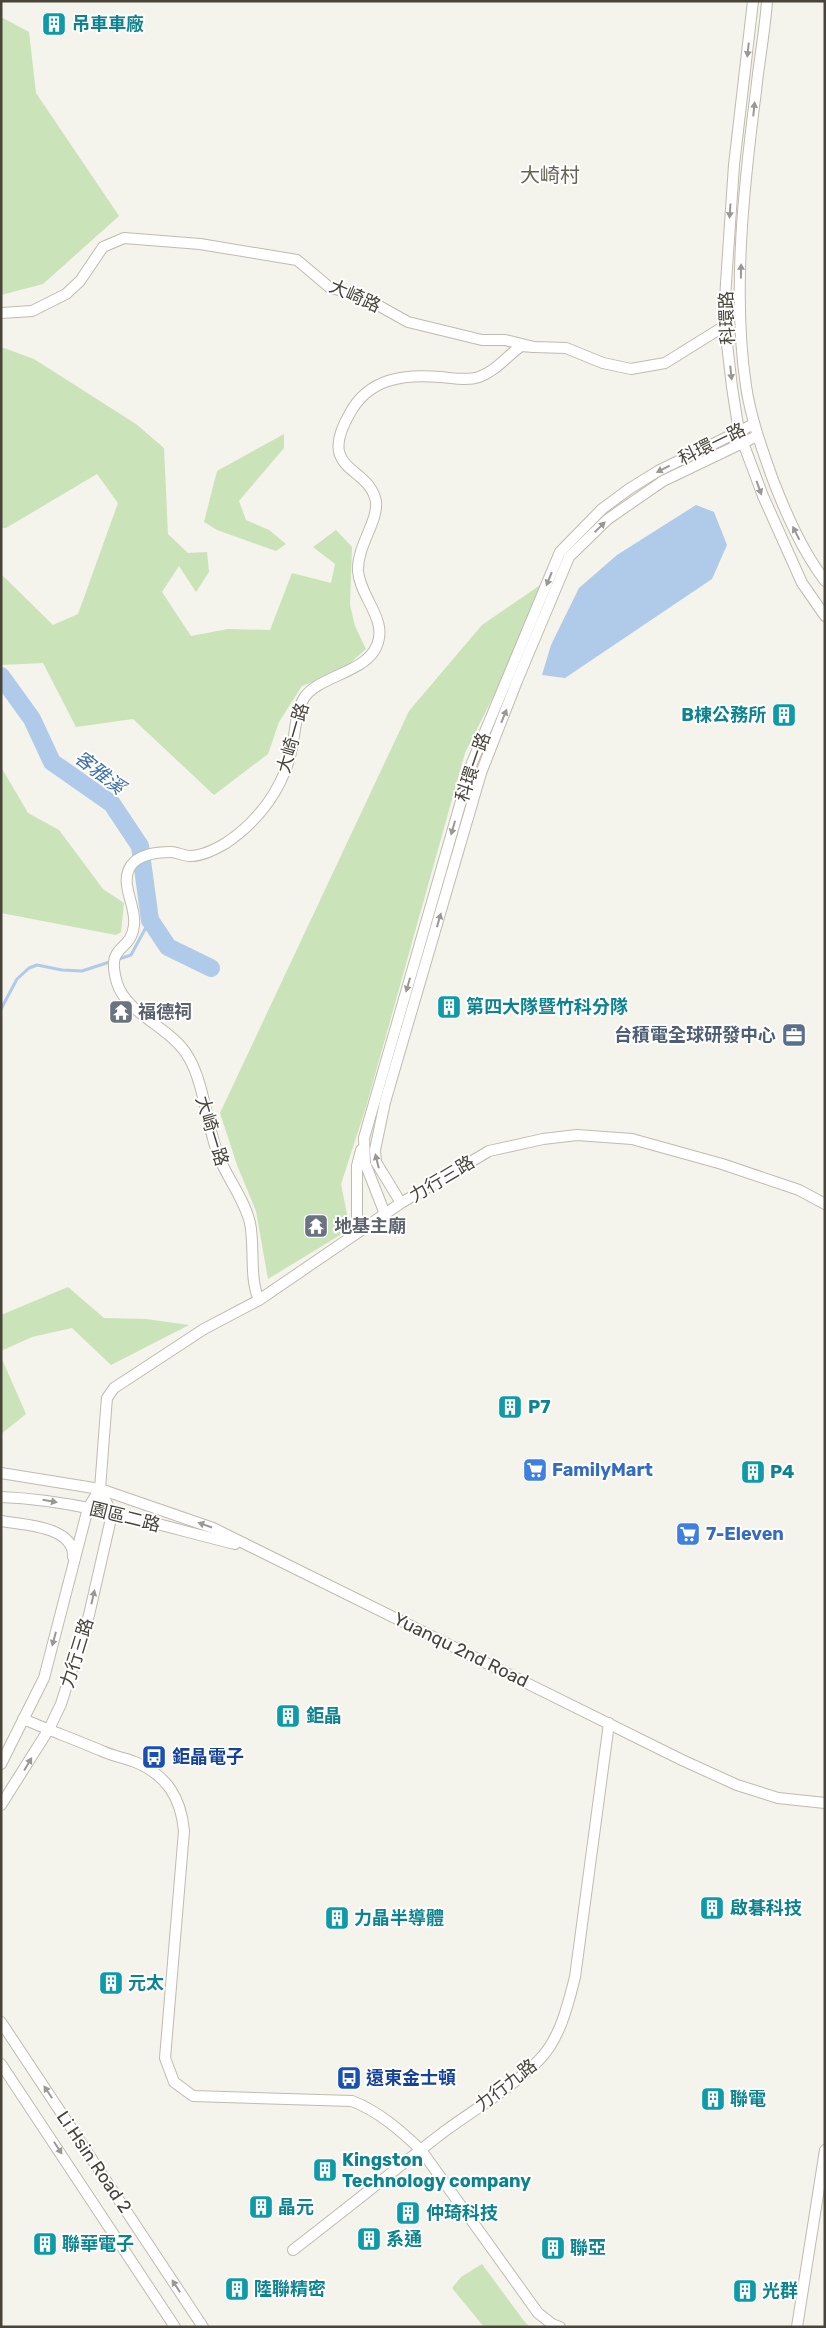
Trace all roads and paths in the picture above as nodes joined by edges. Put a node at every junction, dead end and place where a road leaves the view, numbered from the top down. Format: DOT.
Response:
graph roads {
  1 [pos="753,1"];
  2 [pos="767,1"];
  3 [pos="1,313"];
  4 [pos="726,325"];
  5 [pos="534,346"];
  6 [pos="754,424"];
  7 [pos="757,436"];
  8 [pos="741,437"];
  9 [pos="823,578"];
  10 [pos="825,616"];
  11 [pos="362,1145"];
  12 [pos="401,1203"];
  13 [pos="825,1204"];
  14 [pos="385,1214"];
  15 [pos="357,1233"];
  16 [pos="260,1300"];
  17 [pos="1,1473"];
  18 [pos="100,1489"];
  19 [pos="1,1497"];
  20 [pos="88,1508"];
  21 [pos="112,1514"];
  22 [pos="1,1521"];
  23 [pos="248,1547"];
  24 [pos="71,1575"];
  25 [pos="23,1719"];
  26 [pos="609,1723"];
  27 [pos="49,1729"];
  28 [pos="1,1764"];
  29 [pos="825,1803"];
  30 [pos="1,1805"];
  31 [pos="1,2022"];
  32 [pos="1,2064"];
  33 [pos="421,2150"];
  34 [pos="825,2150"];
  35 [pos="824,2169"];
  36 [pos="293,2250"];
  37 [pos="175,2327"];
  38 [pos="203,2327"];
  39 [pos="560,2327"];
  40 [pos="797,2327"];
  1 -- 4 [label="street, 科環路, one-way"];
  6 -- 2 [label="street, 科環路, one-way"];
  3 -- 5 [label="street, 大崎路"];
  4 -- 5 [label="street, 大崎路"];
  4 -- 8 [label="street, 科環路, one-way"];
  5 -- 16 [label="street, 大崎一路"];
  6 -- 7 [label="street, 科環路"];
  6 -- 8 [label="street, 科環一路"];
  7 -- 8 [label="street, 科環一路"];
  9 -- 7 [label="street, 科環路, one-way"];
  8 -- 10 [label="street, 科環路, one-way"];
  8 -- 11 [label="street, 科環一路, one-way"];
  12 -- 8 [label="street, 科環一路, one-way"];
  11 -- 14 [label="street, 科環一路"];
  11 -- 15 [label="street"];
  12 -- 13 [label="street, 力行三路"];
  12 -- 14 [label="street, 力行三路"];
  14 -- 15 [label="street, 力行三路"];
  15 -- 16 [label="street, 力行三路"];
  16 -- 18 [label="street, 力行三路"];
  17 -- 18 [label="street, 園區二路"];
  18 -- 20 [label="street, 力行三路"];
  18 -- 21 [label="street, 力行三路"];
  23 -- 18 [label="street, Yuanqu 2nd Road, one-way"];
  19 -- 20 [label="street, 園區二路, one-way"];
  20 -- 21 [label="street, 園區二路"];
  20 -- 24 [label="street, 力行三路"];
  21 -- 23 [label="street, 園區二路"];
  27 -- 21 [label="street, 力行三路, one-way"];
  22 -- 24 [label="street"];
  23 -- 26 [label="street, Yuanqu 2nd Road"];
  24 -- 25 [label="street, 力行三路, one-way"];
  25 -- 27 [label="street"];
  25 -- 28 [label="street, 力行三路"];
  26 -- 29 [label="street, Yuanqu 2nd Road"];
  26 -- 33 [label="street, 力行九路"];
  30 -- 27 [label="street, 力行三路, one-way"];
  27 -- 33 [label="street"];
  38 -- 31 [label="street, Li Hsin Road 2, one-way"];
  32 -- 37 [label="street, Li Hsin Road 2, one-way"];
  33 -- 36 [label="street, 力行九路"];
  33 -- 39 [label="street"];
  34 -- 35 [label="street"];
  35 -- 40 [label="street"];
}
